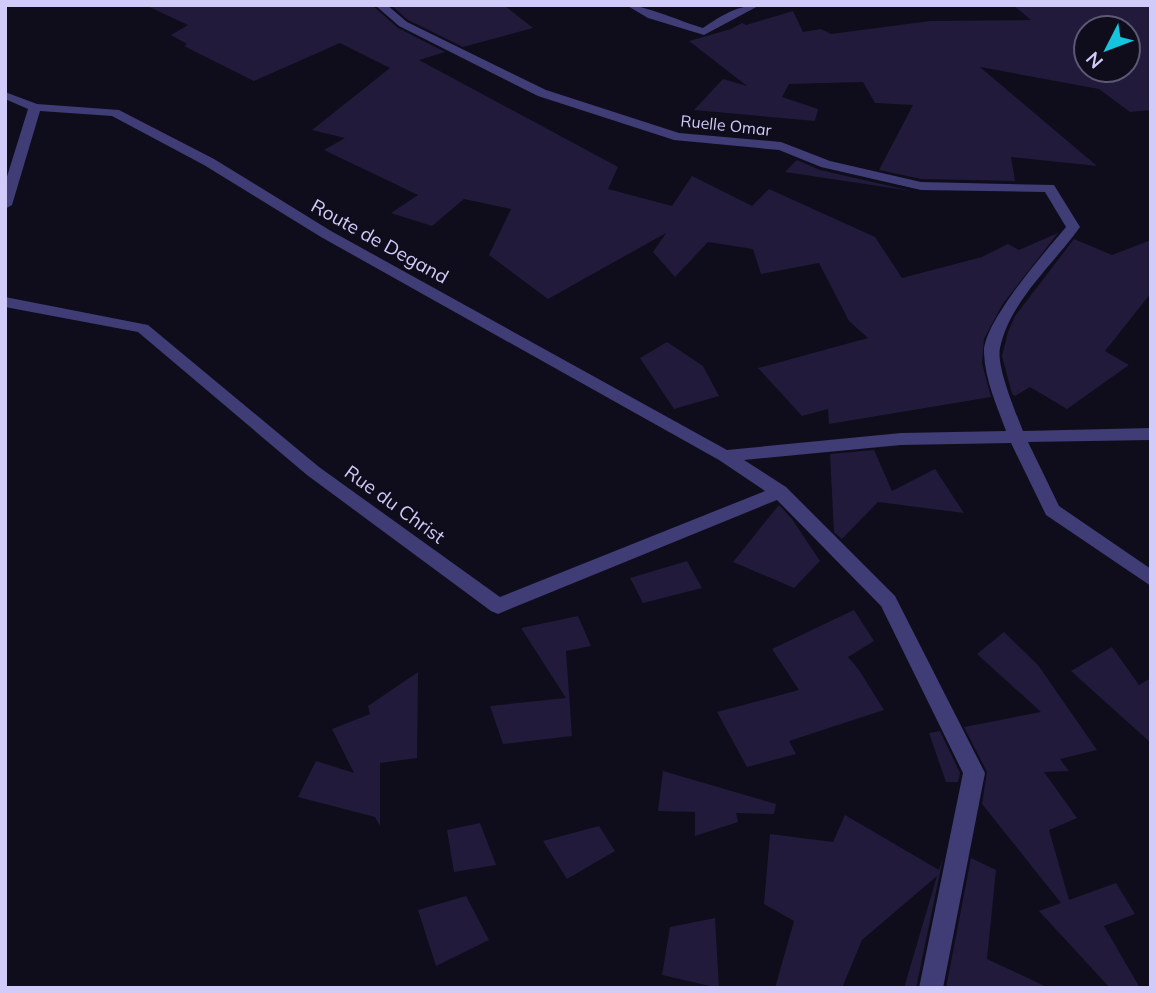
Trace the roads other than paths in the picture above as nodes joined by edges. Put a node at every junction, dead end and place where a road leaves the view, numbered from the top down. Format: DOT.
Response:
graph roads {
  1 [pos="380,5"];
  2 [pos="631,5"];
  3 [pos="755,5"];
  4 [pos="5,95"];
  5 [pos="36,107"];
  6 [pos="5,205"];
  7 [pos="5,302"];
  8 [pos="1151,434"];
  9 [pos="1017,437"];
  10 [pos="725,456"];
  11 [pos="780,492"];
  12 [pos="1151,579"];
  13 [pos="931,988"];
  1 -- 9 [label="street, Ruelle Omar"];
  2 -- 3 [label="street"];
  4 -- 5 [label="street, Route de Degand"];
  5 -- 6 [label="street"];
  5 -- 10 [label="street, Route de Degand"];
  7 -- 11 [label="street, Rue du Christ"];
  8 -- 9 [label="street"];
  9 -- 10 [label="street"];
  9 -- 12 [label="street"];
  10 -- 11 [label="street, Route de Degand"];
  11 -- 13 [label="street, Route de Degand"];
}
